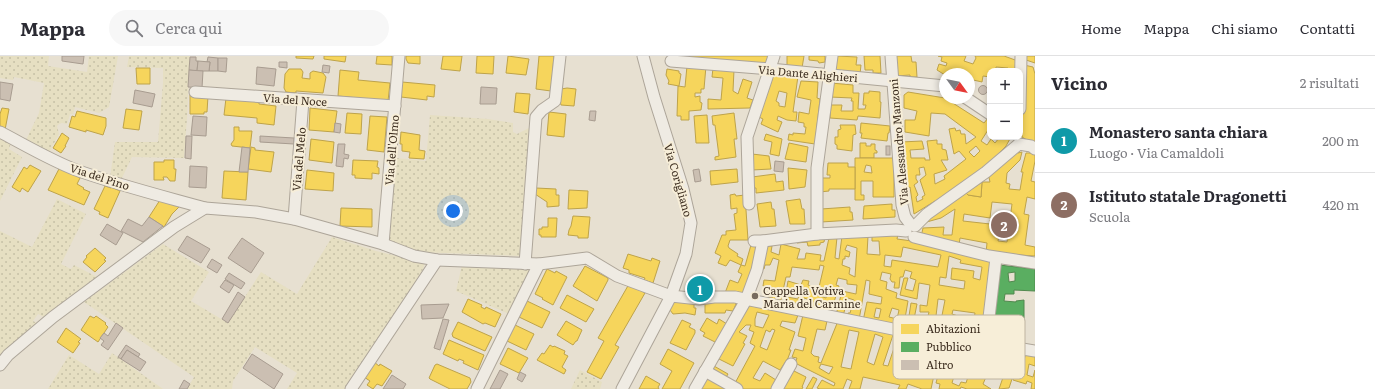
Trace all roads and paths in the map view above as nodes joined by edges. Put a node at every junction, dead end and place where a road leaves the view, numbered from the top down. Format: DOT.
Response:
graph roads {
  1 [pos="400,56"];
  2 [pos="560,56"];
  3 [pos="643,56"];
  4 [pos="774,56"];
  5 [pos="832,56"];
  6 [pos="891,56"];
  7 [pos="1020,56"];
  8 [pos="670,61"];
  9 [pos="770,69"];
  10 [pos="829,74"];
  11 [pos="893,80"];
  12 [pos="939,85"];
  13 [pos="195,92"];
  14 [pos="303,100"];
  15 [pos="975,104"];
  16 [pos="1020,104"];
  17 [pos="395,106"];
  18 [pos="987,112"];
  19 [pos="0,132"];
  20 [pos="1019,141"];
  21 [pos="1035,149"];
  22 [pos="749,204"];
  23 [pos="205,208"];
  24 [pos="294,218"];
  25 [pos="911,230"];
  26 [pos="817,234"];
  27 [pos="383,244"];
  28 [pos="996,258"];
  29 [pos="437,260"];
  30 [pos="1035,263"];
  31 [pos="525,264"];
  32 [pos="538,264"];
  33 [pos="671,296"];
  34 [pos="746,300"];
  35 [pos="989,315"];
  36 [pos="893,330"];
  37 [pos="1025,349"];
  38 [pos="1035,351"];
  39 [pos="790,364"];
  40 [pos="0,365"];
  41 [pos="705,371"];
  42 [pos="351,389"];
  43 [pos="478,389"];
  44 [pos="622,389"];
  45 [pos="695,389"];
  46 [pos="737,389"];
  47 [pos="777,389"];
  1 -- 17 [label="street, Via dell'Olmo"];
  2 -- 31 [label="street"];
  3 -- 33 [label="street, Via Corigliano"];
  4 -- 9 [label="street"];
  5 -- 10 [label="street"];
  6 -- 11 [label="street, Via Alessandro Manzoni"];
  7 -- 16 [label="street"];
  8 -- 9 [label="street, Via Dante Alighieri"];
  9 -- 10 [label="street, Via Dante Alighieri"];
  9 -- 22 [label="street"];
  10 -- 11 [label="street, Via Dante Alighieri"];
  10 -- 26 [label="street"];
  11 -- 12 [label="street, Via Dante Alighieri"];
  11 -- 25 [label="street, Via Alessandro Manzoni"];
  13 -- 14 [label="street, Via del Noce"];
  14 -- 17 [label="street, Via del Noce"];
  14 -- 24 [label="street, Via del Melo"];
  15 -- 18 [label="street"];
  17 -- 27 [label="street, Via dell'Olmo"];
  19 -- 23 [label="street, Via del Pino"];
  20 -- 21 [label="street"];
  20 -- 25 [label="street"];
  23 -- 24 [label="street, Via del Pino"];
  23 -- 40 [label="street"];
  24 -- 27 [label="street, Via del Pino"];
  25 -- 26 [label="street"];
  25 -- 28 [label="street"];
  26 -- 34 [label="street"];
  27 -- 29 [label="street, Via del Pino"];
  28 -- 30 [label="street"];
  28 -- 35 [label="street"];
  29 -- 31 [label="street, Via del Pino"];
  29 -- 42 [label="street"];
  31 -- 32 [label="street, Via del Pino"];
  32 -- 33 [label="street, Via del Pino"];
  32 -- 43 [label="street"];
  33 -- 34 [label="street, Via del Pino"];
  33 -- 44 [label="street, Via Corigliano"];
  34 -- 36 [label="street, Via del Pino"];
  34 -- 41 [label="street"];
  37 -- 38 [label="street, Via del Pino"];
  39 -- 47 [label="street"];
  41 -- 45 [label="street"];
  41 -- 46 [label="street"];
}
